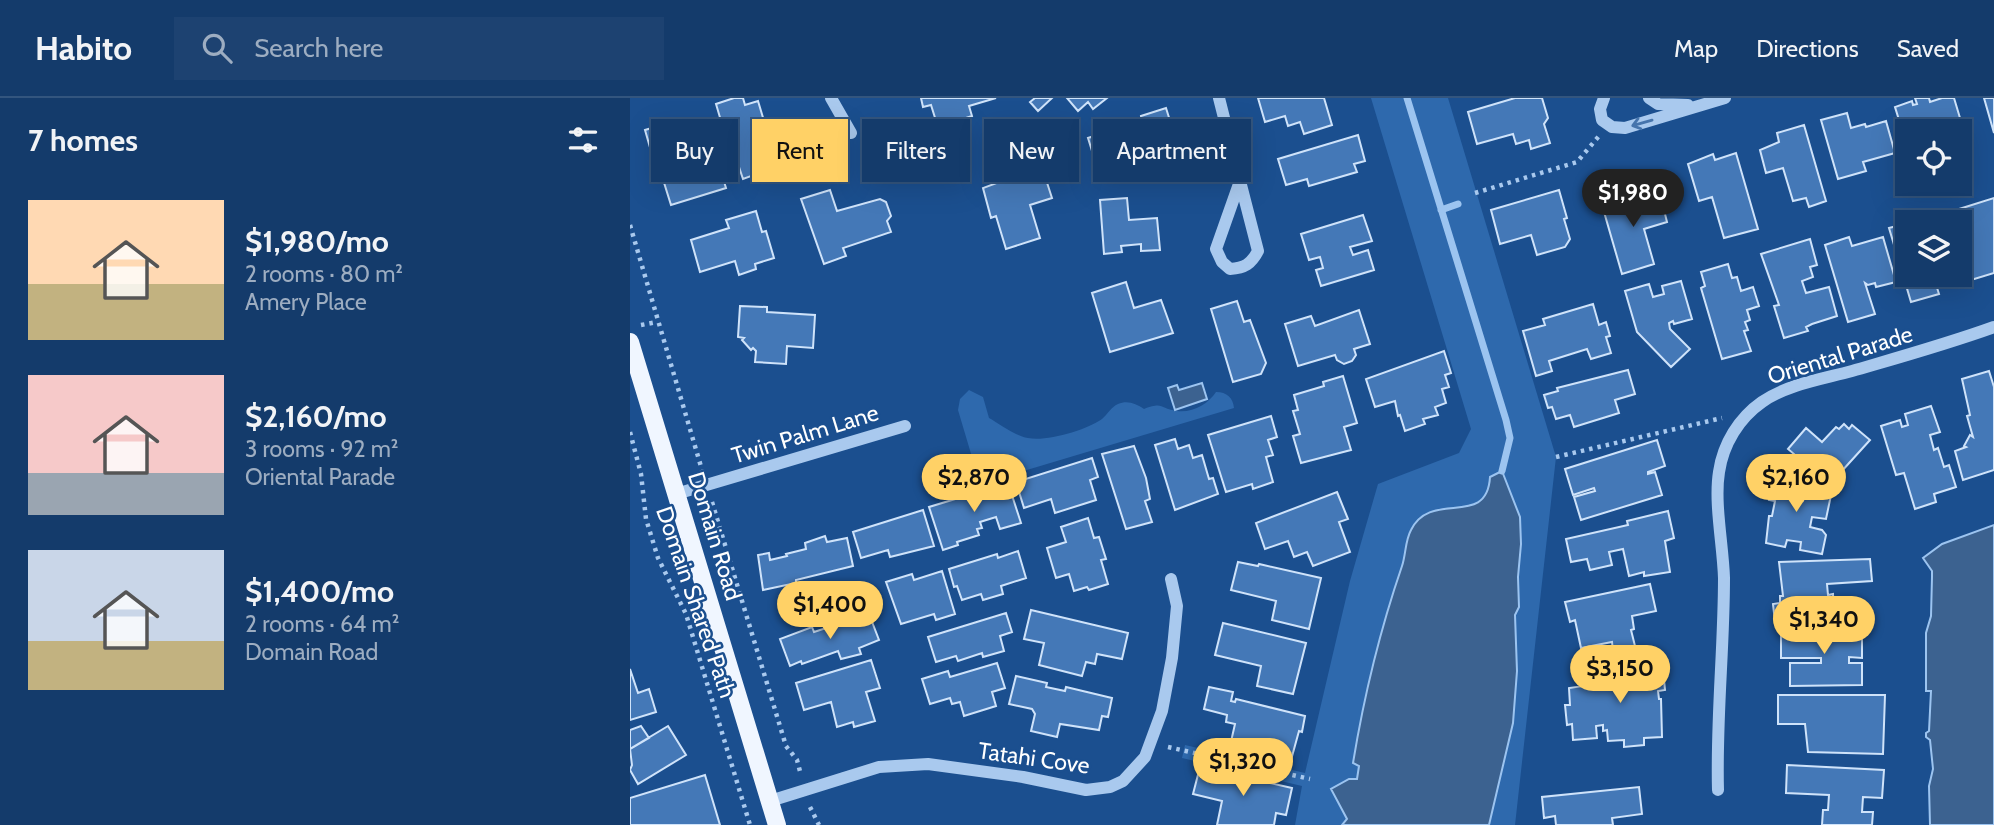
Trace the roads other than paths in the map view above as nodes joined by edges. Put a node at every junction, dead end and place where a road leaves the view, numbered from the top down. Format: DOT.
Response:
graph roads {
  1 [pos="831,98"];
  2 [pos="1219,98"];
  3 [pos="1604,98"];
  4 [pos="1649,98"];
  5 [pos="1725,98"];
  6 [pos="1706,104"];
  7 [pos="1224,119"];
  8 [pos="851,133"];
  9 [pos="1240,181"];
  10 [pos="1994,327"];
  11 [pos="630,342"];
  12 [pos="905,426"];
  13 [pos="676,494"];
  14 [pos="1171,579"];
  15 [pos="1718,790"];
  16 [pos="770,801"];
  17 [pos="778,825"];
  1 -- 8 [label="street"];
  2 -- 7 [label="street"];
  6 -- 3 [label="street, one-way"];
  4 -- 6 [label="street"];
  5 -- 6 [label="street"];
  9 -- 9 [label="street"];
  10 -- 15 [label="street, Oriental Parade"];
  11 -- 13 [label="main road, Domain Road"];
  12 -- 13 [label="street, Twin Palm Lane"];
  13 -- 16 [label="main road, Domain Road"];
  14 -- 16 [label="street, Tatahi Cove"];
  16 -- 17 [label="main road, Domain Road"];
}
